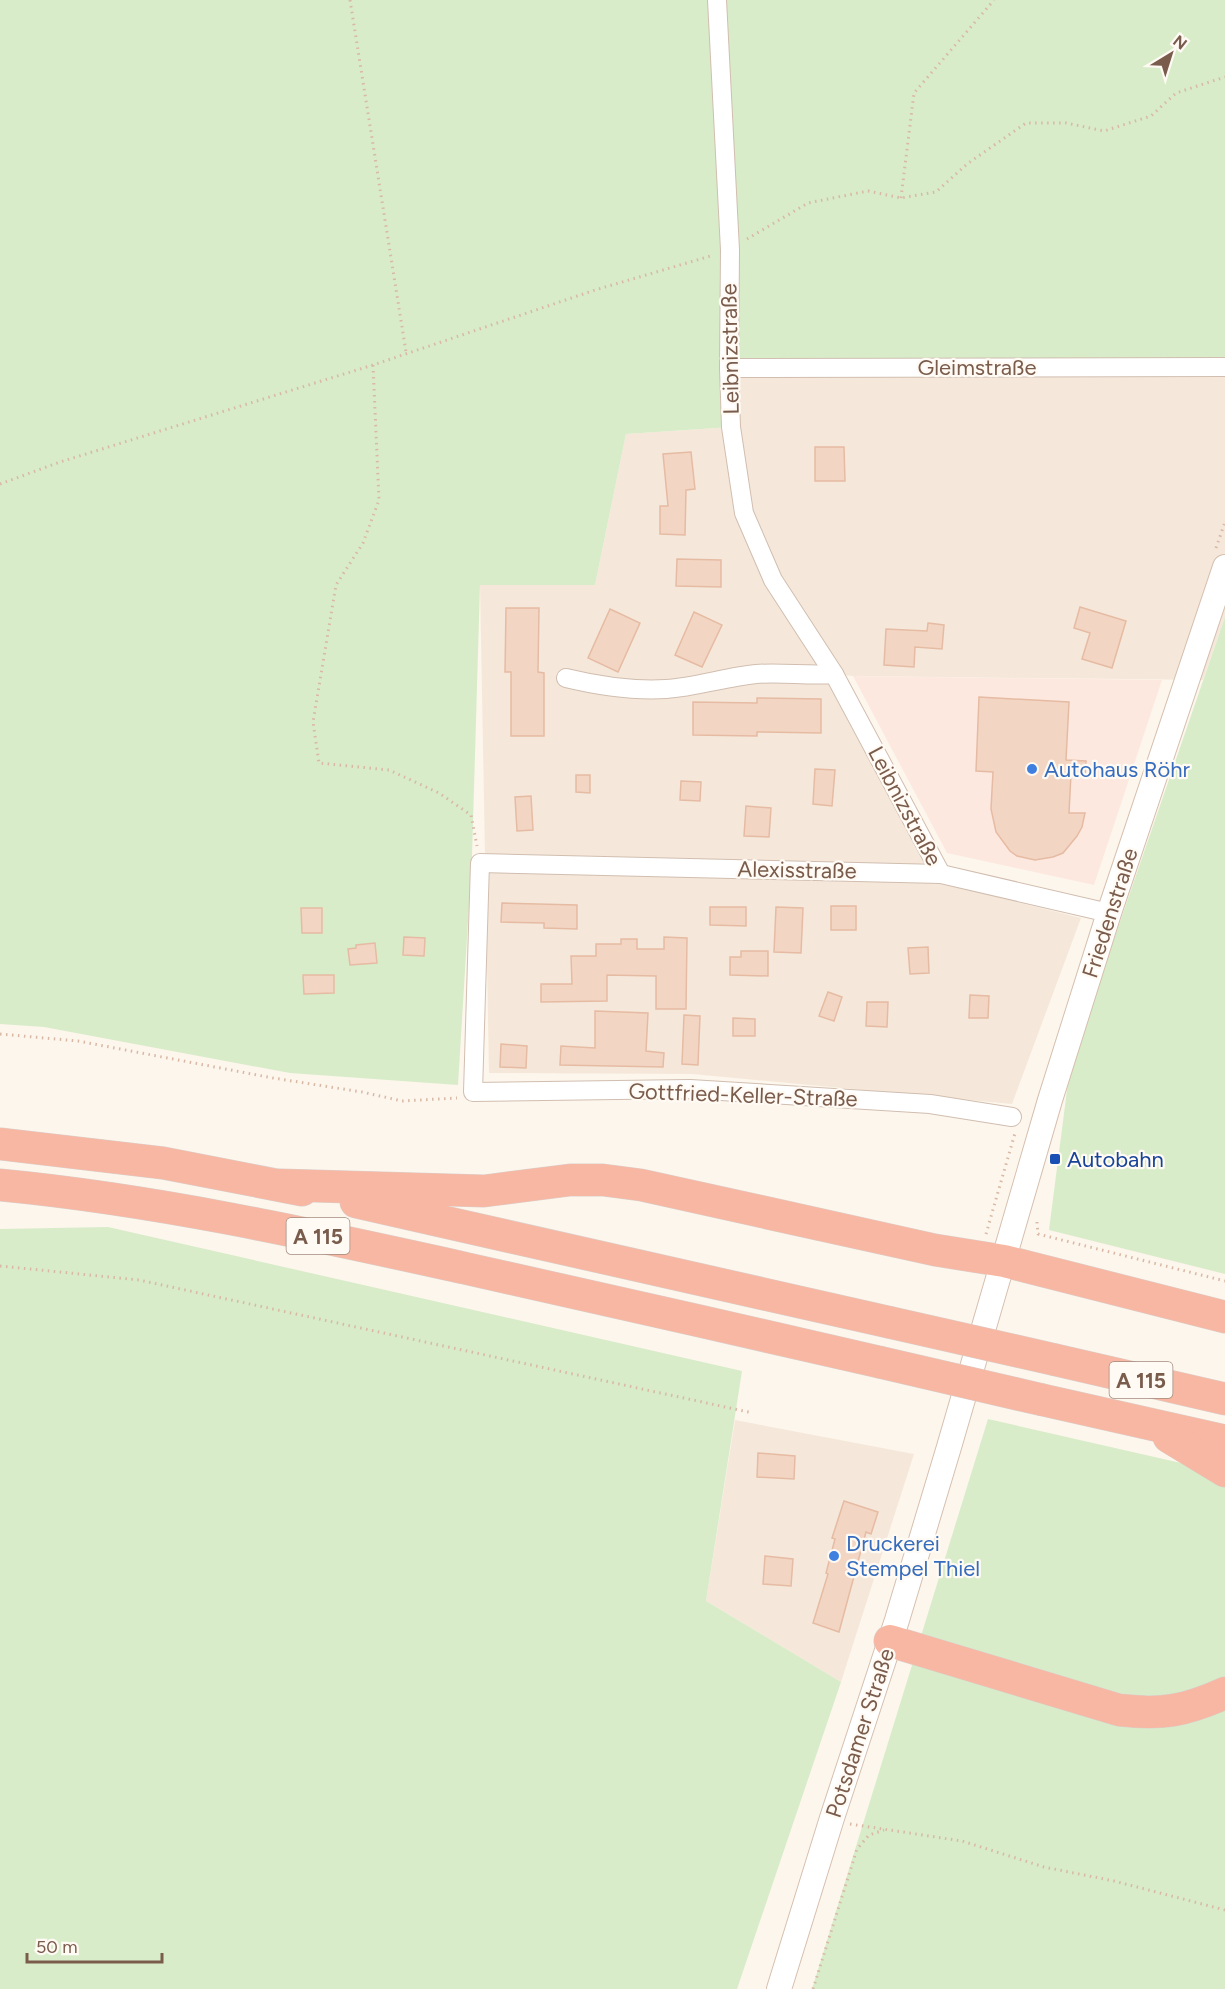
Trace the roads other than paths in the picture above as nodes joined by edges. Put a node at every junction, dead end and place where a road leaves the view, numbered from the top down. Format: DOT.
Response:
graph roads {
  1 [pos="717,0"];
  2 [pos="1225,367"];
  3 [pos="729,368"];
  4 [pos="1225,567"];
  5 [pos="834,674"];
  6 [pos="566,678"];
  7 [pos="941,874"];
  8 [pos="1109,913"];
  9 [pos="473,1092"];
  10 [pos="1012,1117"];
  11 [pos="0,1144"];
  12 [pos="0,1185"];
  13 [pos="281,1185"];
  14 [pos="1004,1261"];
  15 [pos="1225,1317"];
  16 [pos="1225,1399"];
  17 [pos="1148,1424"];
  18 [pos="1225,1441"];
  19 [pos="1225,1470"];
  20 [pos="940,1476"];
  21 [pos="890,1641"];
  22 [pos="1222,1693"];
  23 [pos="779,1989"];
  1 -- 3 [label="street, Leibnizstraße"];
  2 -- 3 [label="street, Gleimstraße"];
  3 -- 5 [label="street, Leibnizstraße"];
  4 -- 8 [label="main road, Friedenstraße"];
  5 -- 6 [label="street"];
  5 -- 7 [label="street, Leibnizstraße"];
  7 -- 8 [label="street, Alexisstraße"];
  7 -- 9 [label="street, Alexisstraße"];
  8 -- 14 [label="main road, Friedenstraße"];
  9 -- 10 [label="street, Gottfried-Keller-Straße"];
  11 -- 13 [label="highway, A 115"];
  12 -- 17 [label="highway, A 115, bridge"];
  13 -- 14 [label="highway"];
  13 -- 16 [label="highway, A 115, bridge"];
  14 -- 15 [label="highway"];
  14 -- 20 [label="main road, Friedenstraße"];
  17 -- 18 [label="highway, A 115"];
  17 -- 19 [label="highway"];
  20 -- 21 [label="main road, Potsdamer Straße"];
  21 -- 22 [label="highway"];
  21 -- 23 [label="main road, Potsdamer Straße"];
}
